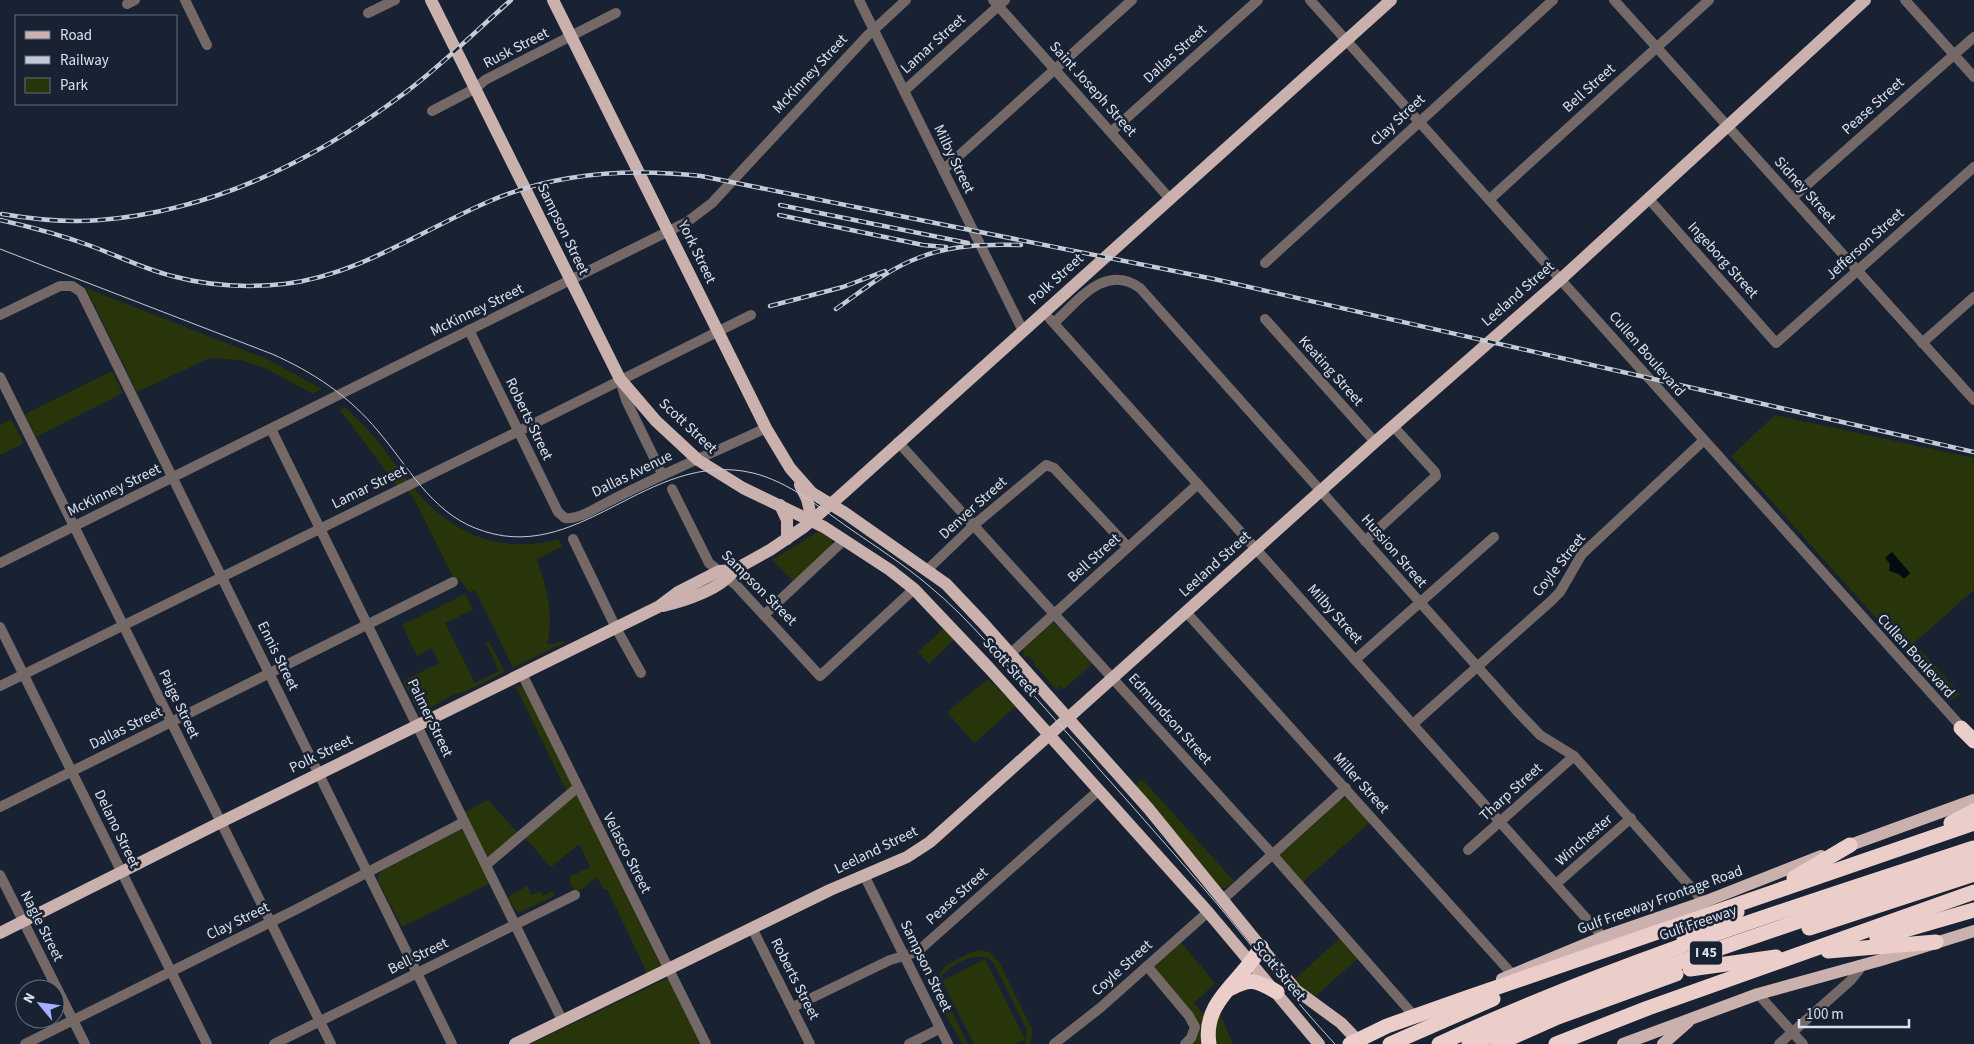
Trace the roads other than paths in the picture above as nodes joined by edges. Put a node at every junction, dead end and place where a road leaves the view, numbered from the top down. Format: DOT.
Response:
graph roads {
  1 [pos="184,0"];
  2 [pos="395,0"];
  3 [pos="431,0"];
  4 [pos="553,0"];
  5 [pos="859,0"];
  6 [pos="906,0"];
  7 [pos="1132,0"];
  8 [pos="1258,0"];
  9 [pos="1310,0"];
  10 [pos="1391,0"];
  11 [pos="1553,0"];
  12 [pos="1614,0"];
  13 [pos="1709,0"];
  14 [pos="1865,0"];
  15 [pos="1905,0"];
  16 [pos="999,2"];
  17 [pos="368,12"];
  18 [pos="616,13"];
  19 [pos="874,29"];
  20 [pos="571,36"];
  21 [pos="1974,37"];
  22 [pos="1346,40"];
  23 [pos="207,45"];
  24 [pos="1656,48"];
  25 [pos="1954,54"];
  26 [pos="1054,70"];
  27 [pos="1974,77"];
  28 [pos="476,88"];
  29 [pos="904,91"];
  30 [pos="432,112"];
  31 [pos="1419,121"];
  32 [pos="1727,125"];
  33 [pos="1112,131"];
  34 [pos="1974,168"];
  35 [pos="943,170"];
  36 [pos="1648,198"];
  37 [pos="1792,198"];
  38 [pos="1170,199"];
  39 [pos="1490,199"];
  40 [pos="669,232"];
  41 [pos="1265,263"];
  42 [pos="1858,270"];
  43 [pos="1561,279"];
  44 [pos="570,281"];
  45 [pos="1974,297"];
  46 [pos="1044,312"];
  47 [pos="751,314"];
  48 [pos="0,315"];
  49 [pos="1265,319"];
  50 [pos="1054,323"];
  51 [pos="470,330"];
  52 [pos="718,331"];
  53 [pos="1023,331"];
  54 [pos="1776,342"];
  55 [pos="1922,343"];
  56 [pos="0,377"];
  57 [pos="620,379"];
  58 [pos="1974,400"];
  59 [pos="1394,426"];
  60 [pos="766,428"];
  61 [pos="271,430"];
  62 [pos="519,431"];
  63 [pos="1703,441"];
  64 [pos="898,442"];
  65 [pos="1375,442"];
  66 [pos="698,460"];
  67 [pos="795,473"];
  68 [pos="662,474"];
  69 [pos="173,478"];
  70 [pos="1198,484"];
  71 [pos="672,489"];
  72 [pos="1321,491"];
  73 [pos="831,504"];
  74 [pos="780,505"];
  75 [pos="565,518"];
  76 [pos="812,520"];
  77 [pos="74,526"];
  78 [pos="974,526"];
  79 [pos="320,527"];
  80 [pos="1494,536"];
  81 [pos="787,539"];
  82 [pos="573,540"];
  83 [pos="844,540"];
  84 [pos="1365,541"];
  85 [pos="1128,547"];
  86 [pos="1256,549"];
  87 [pos="0,563"];
  88 [pos="926,571"];
  89 [pos="727,573"];
  90 [pos="222,576"];
  91 [pos="453,582"];
  92 [pos="914,589"];
  93 [pos="1420,603"];
  94 [pos="1186,612"];
  95 [pos="1054,614"];
  96 [pos="764,615"];
  97 [pos="368,624"];
  98 [pos="123,625"];
  99 [pos="0,627"];
  100 [pos="616,628"];
  101 [pos="1010,654"];
  102 [pos="1355,660"];
  103 [pos="1477,666"];
  104 [pos="270,673"];
  105 [pos="641,673"];
  106 [pos="24,674"];
  107 [pos="522,674"];
  108 [pos="1112,678"];
  109 [pos="0,686"];
  110 [pos="1067,719"];
  111 [pos="172,722"];
  112 [pos="1413,724"];
  113 [pos="418,726"];
  114 [pos="1049,735"];
  115 [pos="1966,735"];
  116 [pos="1974,737"];
  117 [pos="1974,748"];
  118 [pos="1574,756"];
  119 [pos="71,771"];
  120 [pos="319,773"];
  121 [pos="577,788"];
  122 [pos="1346,788"];
  123 [pos="1098,791"];
  124 [pos="1974,800"];
  125 [pos="0,807"];
  126 [pos="1974,811"];
  127 [pos="1631,818"];
  128 [pos="221,822"];
  129 [pos="464,822"];
  130 [pos="1501,822"];
  131 [pos="1974,823"];
  132 [pos="1923,841"];
  133 [pos="1850,844"];
  134 [pos="1974,847"];
  135 [pos="1468,850"];
  136 [pos="1272,854"];
  137 [pos="1974,861"];
  138 [pos="486,865"];
  139 [pos="122,872"];
  140 [pos="368,873"];
  141 [pos="1935,874"];
  142 [pos="1974,874"];
  143 [pos="0,875"];
  144 [pos="864,875"];
  145 [pos="1556,884"];
  146 [pos="1974,892"];
  147 [pos="575,895"];
  148 [pos="1222,900"];
  149 [pos="1704,902"];
  150 [pos="1974,910"];
  151 [pos="1208,912"];
  152 [pos="23,922"];
  153 [pos="271,922"];
  154 [pos="515,924"];
  155 [pos="752,928"];
  156 [pos="1974,931"];
  157 [pos="0,934"];
  158 [pos="1603,937"];
  159 [pos="1936,942"];
  160 [pos="1261,947"];
  161 [pos="903,956"];
  162 [pos="1586,958"];
  163 [pos="1786,960"];
  164 [pos="1252,962"];
  165 [pos="1860,965"];
  166 [pos="1147,966"];
  167 [pos="1627,966"];
  168 [pos="668,969"];
  169 [pos="1690,969"];
  170 [pos="171,971"];
  171 [pos="417,973"];
  172 [pos="1512,974"];
  173 [pos="1225,991"];
  174 [pos="1277,992"];
  175 [pos="1758,994"];
  176 [pos="793,1008"];
  177 [pos="1434,1010"];
  178 [pos="1693,1017"];
  179 [pos="1416,1018"];
  180 [pos="73,1020"];
  181 [pos="562,1020"];
  182 [pos="320,1021"];
  183 [pos="940,1029"];
  184 [pos="1308,1031"];
  185 [pos="1792,1032"];
  186 [pos="1473,1038"];
  187 [pos="1632,1042"];
  188 [pos="25,1044"];
  189 [pos="85,1044"];
  190 [pos="207,1044"];
  191 [pos="274,1044"];
  192 [pos="331,1044"];
  193 [pos="452,1044"];
  194 [pos="515,1044"];
  195 [pos="706,1044"];
  196 [pos="810,1044"];
  197 [pos="909,1044"];
  198 [pos="948,1044"];
  199 [pos="1054,1044"];
  200 [pos="1184,1044"];
  201 [pos="1210,1044"];
  202 [pos="1310,1044"];
  203 [pos="1319,1044"];
  204 [pos="1350,1044"];
  205 [pos="1362,1044"];
  206 [pos="1391,1044"];
  207 [pos="1439,1044"];
  208 [pos="1497,1044"];
  209 [pos="1556,1044"];
  210 [pos="1663,1044"];
  211 [pos="1779,1044"];
  212 [pos="1802,1044"];
  1 -- 23 [label="street"];
  2 -- 17 [label="street"];
  3 -- 28 [label="main road, Sampson Street"];
  4 -- 20 [label="main road, York Street"];
  5 -- 19 [label="street, Milby Street"];
  6 -- 19 [label="street, McKinney Street"];
  7 -- 26 [label="street"];
  8 -- 33 [label="street, Dallas Street"];
  9 -- 22 [label="street, Cullen Boulevard"];
  10 -- 22 [label="main road, Polk Street"];
  11 -- 31 [label="street, Clay Street"];
  12 -- 24 [label="street, Sidney Street"];
  13 -- 24 [label="street, Bell Street"];
  14 -- 32 [label="main road, Leeland Street"];
  15 -- 25 [label="street"];
  16 -- 26 [label="street, Saint Joseph Street"];
  16 -- 29 [label="street, Lamar Street"];
  18 -- 20 [label="street, Rusk Street"];
  19 -- 29 [label="street, Milby Street"];
  19 -- 40 [label="street, McKinney Street"];
  20 -- 28 [label="street, Rusk Street"];
  20 -- 40 [label="main road, York Street"];
  21 -- 25 [label="street, Pease Street"];
  22 -- 31 [label="street, Cullen Boulevard"];
  22 -- 38 [label="main road, Polk Street"];
  24 -- 32 [label="street, Sidney Street"];
  24 -- 39 [label="street, Bell Street"];
  25 -- 27 [label="street"];
  25 -- 37 [label="street, Pease Street"];
  26 -- 33 [label="street, Saint Joseph Street"];
  26 -- 35 [label="street"];
  28 -- 30 [label="street, Rusk Street"];
  28 -- 44 [label="main road, Sampson Street"];
  29 -- 35 [label="street, Milby Street"];
  31 -- 39 [label="street, Cullen Boulevard"];
  31 -- 41 [label="street, Clay Street"];
  32 -- 36 [label="main road, Leeland Street"];
  32 -- 37 [label="street, Sidney Street"];
  33 -- 38 [label="street, Saint Joseph Street"];
  34 -- 42 [label="street, Jefferson Street"];
  35 -- 53 [label="street, Milby Street"];
  36 -- 43 [label="main road, Leeland Street"];
  36 -- 54 [label="street, Ingeborg Street"];
  37 -- 42 [label="street, Sidney Street"];
  38 -- 46 [label="main road, Polk Street"];
  39 -- 43 [label="street, Cullen Boulevard"];
  40 -- 44 [label="street, McKinney Street"];
  40 -- 52 [label="main road, York Street"];
  42 -- 54 [label="street, Jefferson Street"];
  42 -- 55 [label="street, Sidney Street"];
  43 -- 59 [label="main road, Leeland Street"];
  43 -- 63 [label="street, Cullen Boulevard"];
  44 -- 51 [label="street, McKinney Street"];
  44 -- 57 [label="main road, Sampson Street"];
  45 -- 55 [label="street"];
  46 -- 50 [label="street, Milby Street"];
  46 -- 53 [label="main road, Polk Street"];
  47 -- 52 [label="street, Lamar Street"];
  48 -- 69 [label="street, Ennis Street"];
  49 -- 65 [label="street, Keating Street"];
  50 -- 70 [label="street, Milby Street"];
  50 -- 72 [label="street, Hussion Street"];
  51 -- 61 [label="street, McKinney Street"];
  51 -- 62 [label="street, Roberts Street"];
  52 -- 57 [label="street, Lamar Street"];
  52 -- 60 [label="main road, York Street"];
  53 -- 64 [label="main road, Polk Street"];
  55 -- 58 [label="street, Sidney Street"];
  56 -- 77 [label="street, Paige Street"];
  57 -- 62 [label="street, Lamar Street"];
  57 -- 66 [label="main road, Scott Street"];
  57 -- 68 [label="street, Sampson Street"];
  59 -- 65 [label="main road, Leeland Street"];
  59 -- 84 [label="street"];
  60 -- 66 [label="street, Dallas Avenue"];
  60 -- 67 [label="main road, York Street"];
  61 -- 69 [label="street, McKinney Street"];
  61 -- 79 [label="street, Palmer Street"];
  62 -- 75 [label="street, Roberts Street"];
  62 -- 79 [label="street, Lamar Street"];
  63 -- 103 [label="street, Coyle Street"];
  63 -- 115 [label="street, Cullen Boulevard"];
  64 -- 73 [label="main road, Polk Street"];
  64 -- 78 [label="street, Edmundson Street"];
  65 -- 72 [label="main road, Leeland Street"];
  66 -- 68 [label="street, Dallas Avenue"];
  66 -- 74 [label="main road, Scott Street"];
  67 -- 73 [label="main road, York Street"];
  67 -- 76 [label="main road"];
  68 -- 75 [label="street, Dallas Avenue"];
  69 -- 77 [label="street, McKinney Street"];
  69 -- 90 [label="street, Ennis Street"];
  70 -- 85 [label="street, Bell Street"];
  70 -- 86 [label="street, Milby Street"];
  71 -- 89 [label="street, Sampson Street"];
  72 -- 84 [label="street, Hussion Street"];
  72 -- 86 [label="main road, Leeland Street"];
  73 -- 76 [label="main road, Polk Street"];
  73 -- 88 [label="main road, Scott Street"];
  74 -- 76 [label="main road, Scott Street"];
  74 -- 81 [label="main road"];
  76 -- 81 [label="main road, Polk Street"];
  76 -- 83 [label="main road, Scott Street"];
  77 -- 87 [label="street, McKinney Street"];
  77 -- 98 [label="street, Paige Street"];
  78 -- 85 [label="street, Denver Street"];
  78 -- 88 [label="street, Denver Street"];
  78 -- 95 [label="street, Edmundson Street"];
  79 -- 90 [label="street, Lamar Street"];
  79 -- 97 [label="street, Palmer Street"];
  80 -- 93 [label="street"];
  81 -- 89 [label="main road, Polk Street"];
  82 -- 100 [label="street"];
  83 -- 92 [label="main road, Scott Street"];
  83 -- 96 [label="street"];
  84 -- 93 [label="street, Hussion Street"];
  85 -- 95 [label="street, Bell Street"];
  86 -- 94 [label="main road, Leeland Street"];
  86 -- 102 [label="street, Milby Street"];
  88 -- 101 [label="main road, Scott Street"];
  89 -- 96 [label="street, Sampson Street"];
  89 -- 100 [label="main road, Polk Street"];
  90 -- 98 [label="street, Lamar Street"];
  90 -- 104 [label="street, Ennis Street"];
  91 -- 97 [label="street, Dallas Street"];
  92 -- 96 [label="street, Sampson Street"];
  92 -- 114 [label="main road, Scott Street"];
  93 -- 102 [label="street"];
  93 -- 103 [label="street, Hussion Street"];
  94 -- 108 [label="main road, Leeland Street"];
  94 -- 122 [label="street, Miller Street"];
  95 -- 101 [label="street, Bell Street"];
  95 -- 108 [label="street, Edmundson Street"];
  97 -- 104 [label="street, Dallas Street"];
  97 -- 113 [label="street, Palmer Street"];
  98 -- 106 [label="street, Lamar Street"];
  98 -- 111 [label="street, Paige Street"];
  99 -- 106 [label="street, Delano Street"];
  100 -- 105 [label="street"];
  100 -- 107 [label="main road, Polk Street"];
  101 -- 110 [label="main road, Scott Street"];
  102 -- 112 [label="street, Milby Street"];
  103 -- 112 [label="street, Coyle Street"];
  103 -- 118 [label="street, Hussion Street"];
  104 -- 111 [label="street, Dallas Street"];
  104 -- 120 [label="street, Ennis Street"];
  106 -- 109 [label="street, Lamar Street"];
  106 -- 119 [label="street, Delano Street"];
  107 -- 113 [label="main road, Polk Street"];
  107 -- 121 [label="street, Velasco Street"];
  108 -- 110 [label="main road, Leeland Street"];
  108 -- 136 [label="street, Edmundson Street"];
  110 -- 114 [label="main road, Leeland Street"];
  110 -- 148 [label="main road, Scott Street"];
  111 -- 119 [label="street, Dallas Street"];
  111 -- 128 [label="street, Paige Street"];
  112 -- 130 [label="street, Milby Street"];
  113 -- 120 [label="main road, Polk Street"];
  113 -- 129 [label="street, Palmer Street"];
  114 -- 123 [label="main road, Scott Street"];
  114 -- 144 [label="main road, Leeland Street"];
  115 -- 116 [label="street, Cullen Boulevard"];
  115 -- 117 [label="street, Cullen Boulevard"];
  118 -- 127 [label="street, Hussion Street"];
  118 -- 130 [label="street, Tharp Street"];
  119 -- 125 [label="street, Dallas Street"];
  119 -- 139 [label="street, Delano Street"];
  120 -- 128 [label="main road, Polk Street"];
  120 -- 140 [label="street, Ennis Street"];
  121 -- 138 [label="street"];
  121 -- 168 [label="street, Velasco Street"];
  122 -- 136 [label="street"];
  122 -- 172 [label="street, Miller Street"];
  123 -- 151 [label="main road, Scott Street"];
  123 -- 161 [label="street, Pease Street"];
  124 -- 133 [label="main road, Gulf Freeway Frontage Road"];
  126 -- 132 [label="highway"];
  127 -- 145 [label="street, Winchester"];
  127 -- 149 [label="street, Hussion Street"];
  128 -- 139 [label="main road, Polk Street"];
  128 -- 153 [label="street, Paige Street"];
  129 -- 138 [label="street, Palmer Street"];
  129 -- 140 [label="street, Clay Street"];
  130 -- 135 [label="street, Tharp Street"];
  130 -- 145 [label="street, Milby Street"];
  131 -- 132 [label="highway"];
  132 -- 162 [label="highway"];
  133 -- 149 [label="main road, Gulf Freeway Frontage Road"];
  133 -- 167 [label="highway"];
  134 -- 141 [label="highway, Gulf Freeway / I 45"];
  136 -- 148 [label="street"];
  136 -- 179 [label="street, Edmundson Street"];
  137 -- 141 [label="highway, Gulf Freeway"];
  138 -- 154 [label="street, Palmer Street"];
  139 -- 152 [label="main road, Polk Street"];
  139 -- 170 [label="street, Delano Street"];
  140 -- 153 [label="street, Clay Street"];
  140 -- 171 [label="street, Ennis Street"];
  141 -- 142 [label="highway, Gulf Freeway / I 45"];
  141 -- 167 [label="highway, Gulf Freeway / I 45"];
  141 -- 169 [label="highway, Gulf Freeway / I 45"];
  141 -- 186 [label="highway, Gulf Freeway / I 45"];
  143 -- 152 [label="street, Nagle Street"];
  144 -- 155 [label="main road, Leeland Street"];
  144 -- 161 [label="street, Sampson Street"];
  145 -- 158 [label="street, Milby Street"];
  146 -- 163 [label="highway"];
  147 -- 154 [label="street, Bell Street"];
  148 -- 160 [label="main road, Scott Street"];
  149 -- 158 [label="main road, Gulf Freeway Frontage Road"];
  150 -- 163 [label="highway"];
  151 -- 164 [label="main road, Scott Street"];
  151 -- 166 [label="street, Coyle Street"];
  152 -- 157 [label="main road, Polk Street"];
  152 -- 180 [label="street, Nagle Street"];
  153 -- 170 [label="street, Clay Street"];
  153 -- 182 [label="street, Paige Street"];
  154 -- 171 [label="street, Bell Street"];
  154 -- 181 [label="street, Palmer Street"];
  155 -- 168 [label="main road, Leeland Street"];
  155 -- 176 [label="street, Roberts Street"];
  156 -- 159 [label="main road"];
  158 -- 172 [label="main road, Gulf Freeway Frontage Road"];
  159 -- 165 [label="main road"];
  159 -- 169 [label="highway"];
  160 -- 164 [label="highway"];
  160 -- 205 [label="main road, Scott Street"];
  161 -- 176 [label="street, Pease Street"];
  161 -- 183 [label="street, Sampson Street"];
  162 -- 204 [label="highway"];
  162 -- 206 [label="highway"];
  163 -- 209 [label="highway"];
  164 -- 173 [label="highway"];
  164 -- 174 [label="main road, Scott Street"];
  165 -- 175 [label="main road"];
  165 -- 185 [label="street"];
  166 -- 199 [label="street, Coyle Street"];
  166 -- 200 [label="street"];
  167 -- 186 [label="highway, Gulf Freeway / I 45"];
  168 -- 181 [label="main road, Leeland Street"];
  168 -- 195 [label="street, Velasco Street"];
  169 -- 208 [label="highway, Gulf Freeway / I 45"];
  170 -- 180 [label="street, Clay Street"];
  170 -- 190 [label="street, Delano Street"];
  171 -- 182 [label="street, Bell Street"];
  171 -- 193 [label="street, Ennis Street"];
  172 -- 177 [label="main road, Gulf Freeway Frontage Road"];
  173 -- 174 [label="highway"];
  173 -- 201 [label="highway"];
  174 -- 184 [label="main road, Scott Street"];
  175 -- 178 [label="main road"];
  175 -- 185 [label="street"];
  176 -- 196 [label="street, Roberts Street"];
  177 -- 179 [label="main road, Gulf Freeway Frontage Road"];
  177 -- 206 [label="main road"];
  178 -- 187 [label="main road"];
  178 -- 210 [label="main road"];
  179 -- 205 [label="main road, Gulf Freeway Frontage Road"];
  180 -- 188 [label="street, Clay Street"];
  180 -- 189 [label="street, Nagle Street"];
  181 -- 194 [label="main road, Leeland Street"];
  182 -- 191 [label="street, Bell Street"];
  182 -- 192 [label="street, Paige Street"];
  183 -- 197 [label="street"];
  183 -- 198 [label="street, Sampson Street"];
  184 -- 202 [label="main road"];
  184 -- 203 [label="main road, Scott Street"];
  185 -- 211 [label="street"];
  185 -- 212 [label="street"];
  186 -- 207 [label="highway, Gulf Freeway / I 45"];
}
